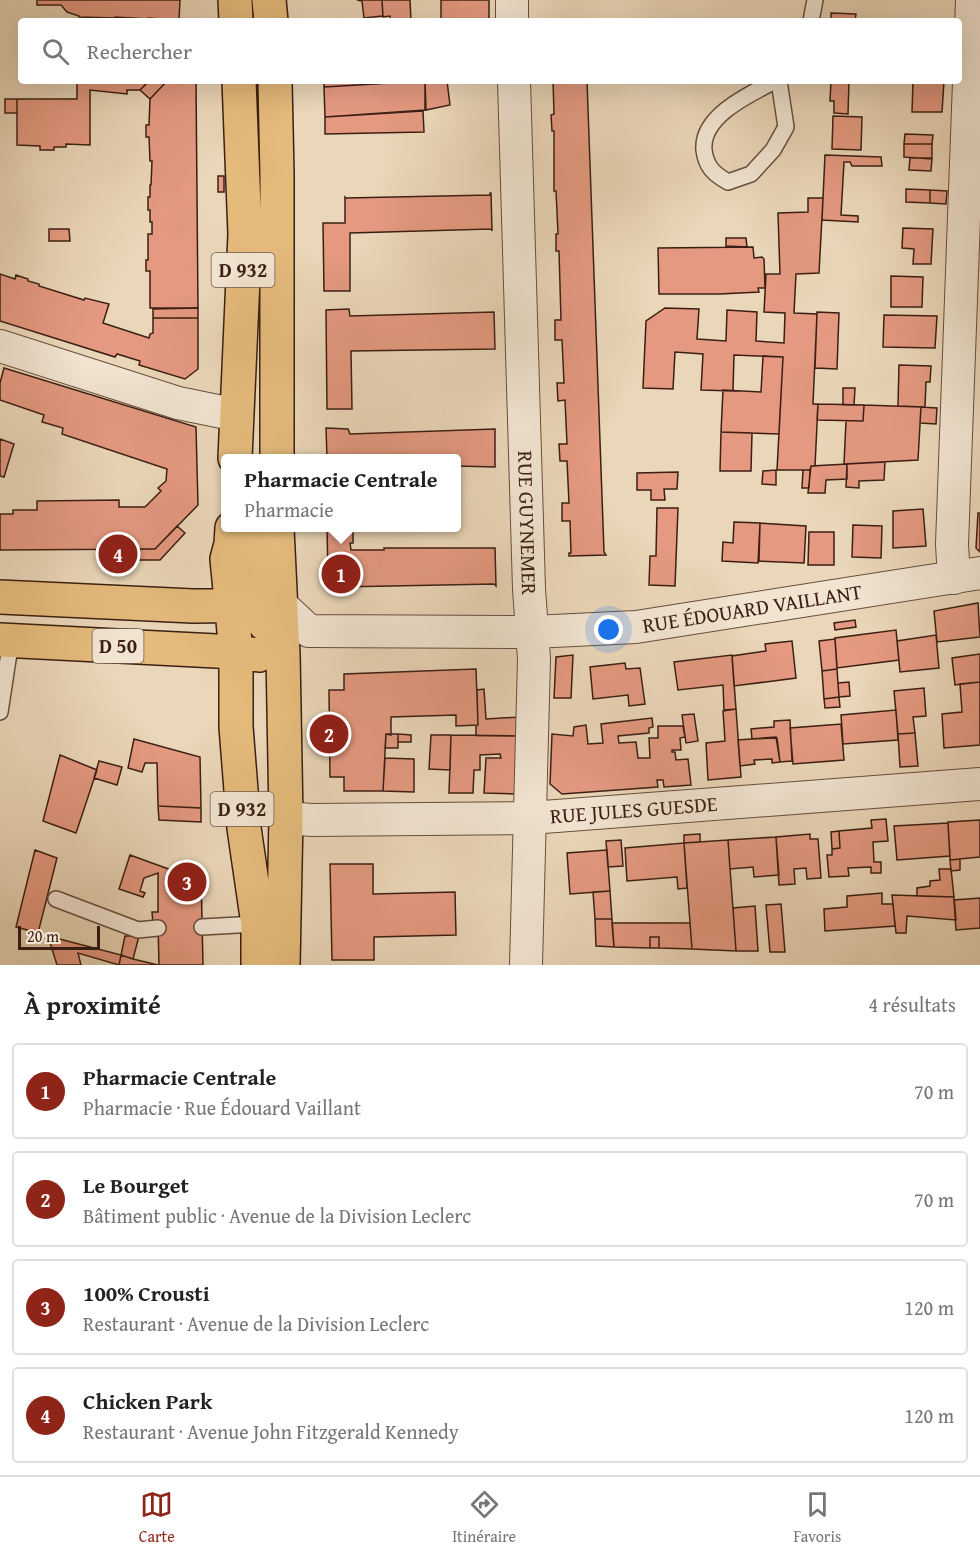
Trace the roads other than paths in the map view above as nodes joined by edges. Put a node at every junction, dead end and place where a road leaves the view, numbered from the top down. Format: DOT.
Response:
graph roads {
  1 [pos="235,0"];
  2 [pos="269,0"];
  3 [pos="512,0"];
  4 [pos="816,0"];
  5 [pos="972,0"];
  6 [pos="236,18"];
  7 [pos="271,18"];
  8 [pos="512,18"];
  9 [pos="812,18"];
  10 [pos="239,84"];
  11 [pos="275,84"];
  12 [pos="514,84"];
  13 [pos="771,84"];
  14 [pos="778,84"];
  15 [pos="0,346"];
  16 [pos="237,415"];
  17 [pos="235,454"];
  18 [pos="245,454"];
  19 [pos="278,454"];
  20 [pos="232,532"];
  21 [pos="251,532"];
  22 [pos="277,532"];
  23 [pos="967,576"];
  24 [pos="0,597"];
  25 [pos="255,605"];
  26 [pos="309,632"];
  27 [pos="533,632"];
  28 [pos="5,640"];
  29 [pos="260,654"];
  30 [pos="0,712"];
  31 [pos="980,784"];
  32 [pos="286,818"];
  33 [pos="530,818"];
  34 [pos="56,899"];
  35 [pos="258,924"];
  36 [pos="202,927"];
  37 [pos="158,928"];
  38 [pos="258,965"];
  39 [pos="283,965"];
  40 [pos="526,965"];
  1 -- 6 [label="main road"];
  2 -- 7 [label="main road"];
  3 -- 8 [label="street"];
  4 -- 9 [label="lane"];
  5 -- 23 [label="street"];
  10 -- 16 [label="main road, D 932"];
  11 -- 19 [label="main road, D 932"];
  12 -- 27 [label="street, RUE GUYNEMER"];
  13 -- 14 [label="lane"];
  15 -- 16 [label="street"];
  16 -- 17 [label="main road, D 932"];
  16 -- 18 [label="main road"];
  20 -- 25 [label="main road, D 932"];
  21 -- 25 [label="main road"];
  22 -- 25 [label="main road, D 932"];
  23 -- 27 [label="street, RUE ÉDOUARD VAILLANT"];
  24 -- 25 [label="main road, D 50"];
  25 -- 26 [label="street"];
  25 -- 29 [label="main road, D 932"];
  25 -- 29 [label="main road"];
  26 -- 27 [label="street, RUE ÉDOUARD VAILLANT"];
  26 -- 29 [label="street"];
  27 -- 33 [label="street, RUE GUYNEMER"];
  28 -- 29 [label="main road, D 50"];
  28 -- 30 [label="lane"];
  29 -- 32 [label="main road"];
  29 -- 35 [label="main road, D 932"];
  31 -- 33 [label="street, RUE JULES GUESDE"];
  32 -- 33 [label="street, RUE JULES GUESDE"];
  32 -- 39 [label="main road, D 932"];
  33 -- 40 [label="street, RUE GUYNEMER"];
  34 -- 37 [label="lane"];
  35 -- 36 [label="lane"];
  35 -- 38 [label="main road, D 932"];
}
